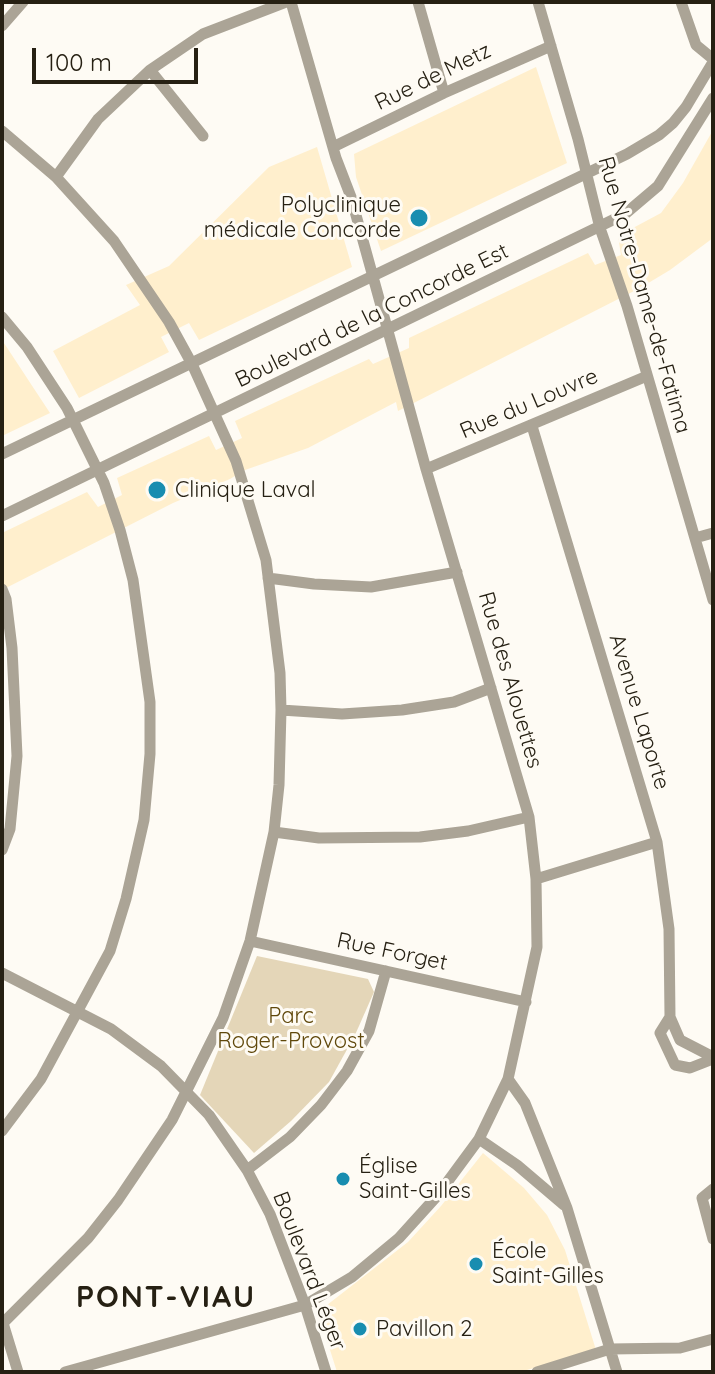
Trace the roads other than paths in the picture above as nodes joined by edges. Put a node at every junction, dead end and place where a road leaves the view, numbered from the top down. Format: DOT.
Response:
graph roads {
  1 [pos="23,2"];
  2 [pos="289,2"];
  3 [pos="418,2"];
  4 [pos="538,2"];
  5 [pos="681,2"];
  6 [pos="2,26"];
  7 [pos="551,46"];
  8 [pos="713,61"];
  9 [pos="150,70"];
  10 [pos="444,93"];
  11 [pos="713,98"];
  12 [pos="2,131"];
  13 [pos="203,136"];
  14 [pos="333,147"];
  15 [pos="587,174"];
  16 [pos="56,177"];
  17 [pos="600,228"];
  18 [pos="372,277"];
  19 [pos="2,317"];
  20 [pos="387,331"];
  21 [pos="192,364"];
  22 [pos="647,376"];
  23 [pos="215,412"];
  24 [pos="73,420"];
  25 [pos="532,426"];
  26 [pos="2,454"];
  27 [pos="98,469"];
  28 [pos="426,469"];
  29 [pos="2,516"];
  30 [pos="713,533"];
  31 [pos="695,538"];
  32 [pos="457,572"];
  33 [pos="268,578"];
  34 [pos="2,589"];
  35 [pos="713,600"];
  36 [pos="491,688"];
  37 [pos="281,710"];
  38 [pos="529,817"];
  39 [pos="274,832"];
  40 [pos="657,842"];
  41 [pos="2,850"];
  42 [pos="536,879"];
  43 [pos="250,941"];
  44 [pos="386,971"];
  45 [pos="2,973"];
  46 [pos="526,1002"];
  47 [pos="79,1011"];
  48 [pos="670,1017"];
  49 [pos="713,1058"];
  50 [pos="508,1079"];
  51 [pos="185,1093"];
  52 [pos="2,1131"];
  53 [pos="479,1139"];
  54 [pos="247,1170"];
  55 [pos="713,1189"];
  56 [pos="567,1208"];
  57 [pos="713,1239"];
  58 [pos="305,1305"];
  59 [pos="2,1324"];
  60 [pos="713,1339"];
  61 [pos="610,1349"];
  62 [pos="18,1372"];
  63 [pos="65,1372"];
  64 [pos="326,1372"];
  65 [pos="537,1372"];
  66 [pos="617,1372"];
  1 -- 6 [label="street"];
  2 -- 9 [label="street"];
  2 -- 14 [label="street, Rue des Alouettes"];
  3 -- 10 [label="street"];
  4 -- 7 [label="street, Rue Notre-Dame-de-Fatima"];
  5 -- 8 [label="street"];
  7 -- 10 [label="street, Rue de Metz"];
  7 -- 15 [label="street, Rue Notre-Dame-de-Fatima"];
  8 -- 15 [label="street, Boulevard de la Concorde Est"];
  9 -- 13 [label="street"];
  9 -- 16 [label="street"];
  10 -- 14 [label="street, Rue de Metz"];
  11 -- 17 [label="street, Boulevard de la Concorde Est"];
  12 -- 16 [label="street"];
  14 -- 18 [label="street, Rue des Alouettes"];
  15 -- 17 [label="street, Rue Notre-Dame-de-Fatima"];
  15 -- 18 [label="street, Boulevard de la Concorde Est"];
  16 -- 21 [label="street"];
  17 -- 20 [label="street, Boulevard de la Concorde Est"];
  17 -- 22 [label="street, Rue Notre-Dame-de-Fatima"];
  18 -- 20 [label="street, Rue des Alouettes"];
  18 -- 21 [label="street, Boulevard de la Concorde Est"];
  19 -- 24 [label="street"];
  20 -- 23 [label="street, Boulevard de la Concorde Est"];
  20 -- 28 [label="street, Rue des Alouettes"];
  21 -- 23 [label="street"];
  21 -- 24 [label="street, Boulevard de la Concorde Est"];
  22 -- 25 [label="street, Rue du Louvre"];
  22 -- 31 [label="street, Rue Notre-Dame-de-Fatima"];
  23 -- 27 [label="street, Boulevard de la Concorde Est"];
  23 -- 33 [label="street"];
  24 -- 26 [label="street, Boulevard de la Concorde Est"];
  24 -- 27 [label="street"];
  25 -- 28 [label="street, Rue du Louvre"];
  25 -- 40 [label="street, Avenue Laporte"];
  27 -- 29 [label="street, Boulevard de la Concorde Est"];
  27 -- 47 [label="street"];
  28 -- 32 [label="street, Rue des Alouettes"];
  30 -- 31 [label="street"];
  31 -- 35 [label="street, Rue Notre-Dame-de-Fatima"];
  32 -- 33 [label="street"];
  32 -- 36 [label="street, Rue des Alouettes"];
  33 -- 37 [label="street"];
  34 -- 41 [label="street"];
  36 -- 37 [label="street"];
  36 -- 38 [label="street, Rue des Alouettes"];
  37 -- 39 [label="street"];
  38 -- 39 [label="street"];
  38 -- 42 [label="street, Rue des Alouettes"];
  39 -- 43 [label="street"];
  40 -- 42 [label="street"];
  40 -- 48 [label="street, Avenue Laporte"];
  42 -- 46 [label="street, Rue des Alouettes"];
  43 -- 44 [label="street, Rue Forget"];
  43 -- 51 [label="street"];
  44 -- 46 [label="street, Rue Forget"];
  44 -- 54 [label="street"];
  45 -- 47 [label="street, Boulevard Léger"];
  46 -- 50 [label="street, Rue des Alouettes"];
  47 -- 51 [label="street, Boulevard Léger"];
  47 -- 52 [label="street"];
  48 -- 49 [label="street, Avenue Laporte"];
  48 -- 49 [label="street, Avenue Laporte"];
  50 -- 53 [label="street, Rue des Alouettes"];
  50 -- 56 [label="street"];
  51 -- 54 [label="street, Boulevard Léger"];
  51 -- 59 [label="street"];
  53 -- 56 [label="street"];
  53 -- 58 [label="street, Rue des Alouettes"];
  54 -- 58 [label="street, Boulevard Léger"];
  55 -- 57 [label="street"];
  56 -- 61 [label="street"];
  58 -- 63 [label="street, Rue des Alouettes"];
  58 -- 64 [label="street, Boulevard Léger"];
  59 -- 62 [label="street"];
  60 -- 61 [label="street"];
  61 -- 65 [label="street"];
  61 -- 66 [label="street"];
}
